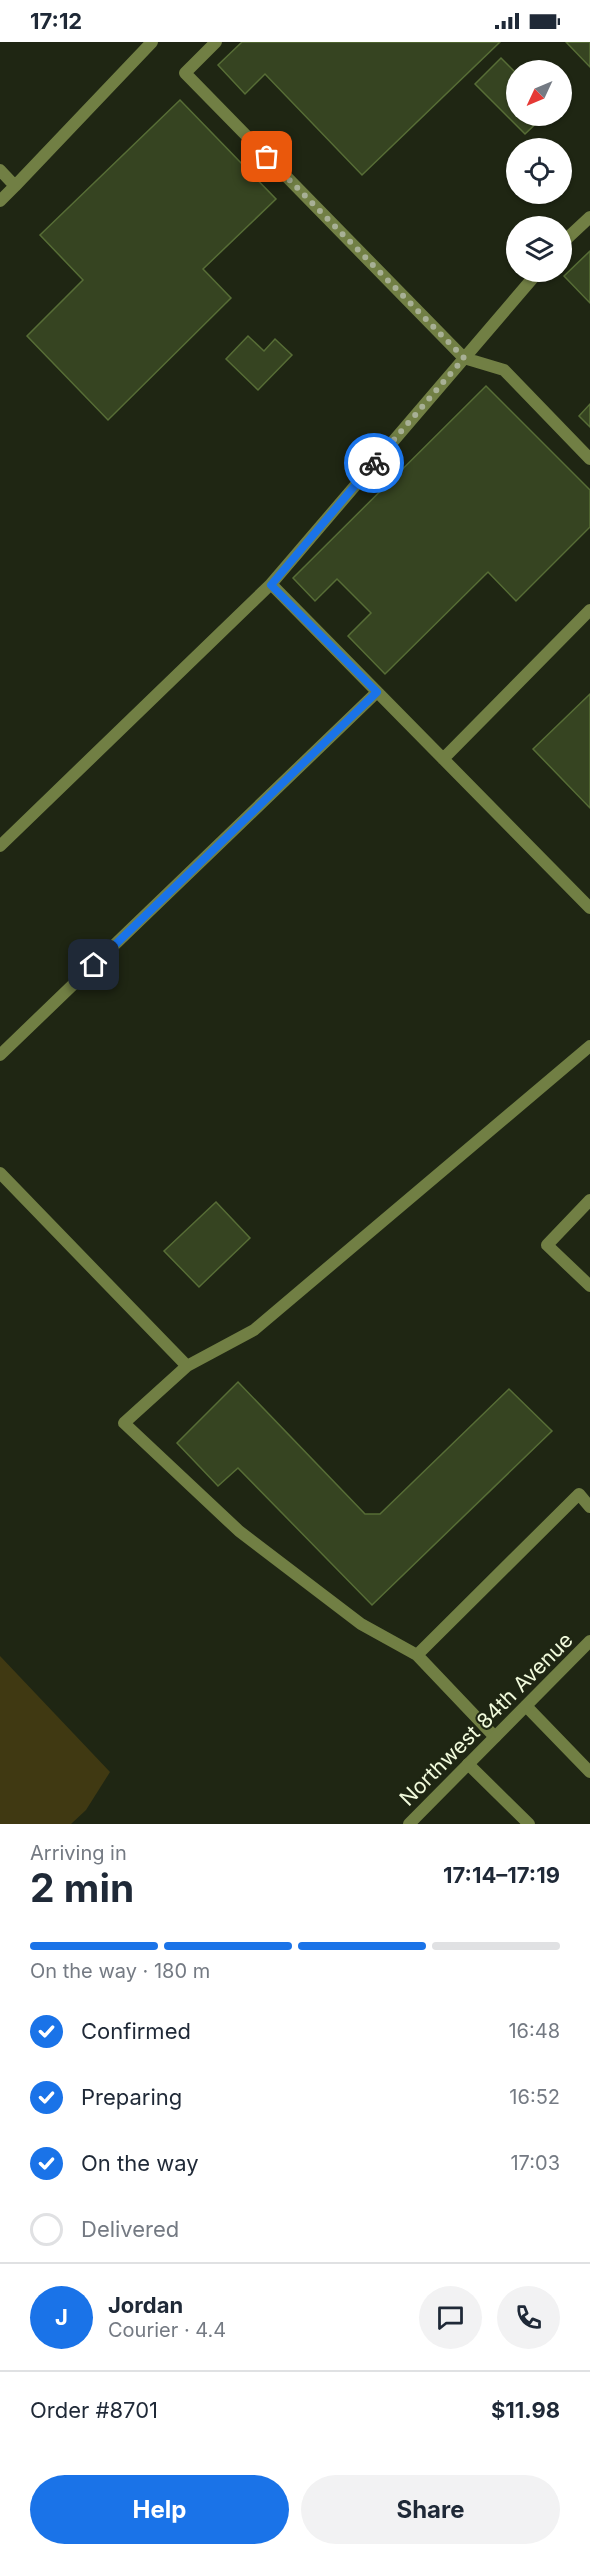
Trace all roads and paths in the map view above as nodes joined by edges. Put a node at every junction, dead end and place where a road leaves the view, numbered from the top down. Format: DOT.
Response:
graph roads {
  1 [pos="152,42"];
  2 [pos="216,42"];
  3 [pos="0,170"];
  4 [pos="15,186"];
  5 [pos="0,201"];
  6 [pos="590,217"];
  7 [pos="572,234"];
  8 [pos="529,282"];
  9 [pos="464,358"];
  10 [pos="590,459"];
  11 [pos="271,585"];
  12 [pos="590,610"];
  13 [pos="377,692"];
  14 [pos="443,759"];
  15 [pos="0,846"];
  16 [pos="590,908"];
  17 [pos="590,1046"];
  18 [pos="0,1055"];
  19 [pos="0,1173"];
  20 [pos="590,1200"];
  21 [pos="590,1286"];
  22 [pos="187,1366"];
  23 [pos="590,1506"];
  24 [pos="590,1641"];
  25 [pos="417,1654"];
  26 [pos="526,1706"];
  27 [pos="495,1737"];
  28 [pos="468,1764"];
  29 [pos="590,1772"];
  30 [pos="413,1822"];
  31 [pos="529,1824"];
  1 -- 4 [label="street"];
  2 -- 9 [label="street"];
  3 -- 4 [label="street"];
  4 -- 5 [label="street"];
  6 -- 7 [label="street"];
  8 -- 9 [label="street"];
  9 -- 10 [label="street"];
  9 -- 11 [label="street"];
  11 -- 13 [label="street"];
  11 -- 15 [label="street"];
  12 -- 14 [label="street"];
  13 -- 14 [label="street"];
  13 -- 18 [label="street"];
  14 -- 16 [label="street"];
  17 -- 22 [label="street"];
  19 -- 22 [label="street"];
  20 -- 21 [label="street"];
  22 -- 25 [label="street"];
  23 -- 25 [label="street"];
  24 -- 26 [label="street, Northwest 84th Avenue"];
  25 -- 27 [label="street"];
  26 -- 27 [label="street, Northwest 84th Avenue"];
  26 -- 29 [label="street"];
  27 -- 28 [label="street, Northwest 84th Avenue"];
  28 -- 30 [label="street, Northwest 84th Avenue"];
  28 -- 31 [label="street"];
}
